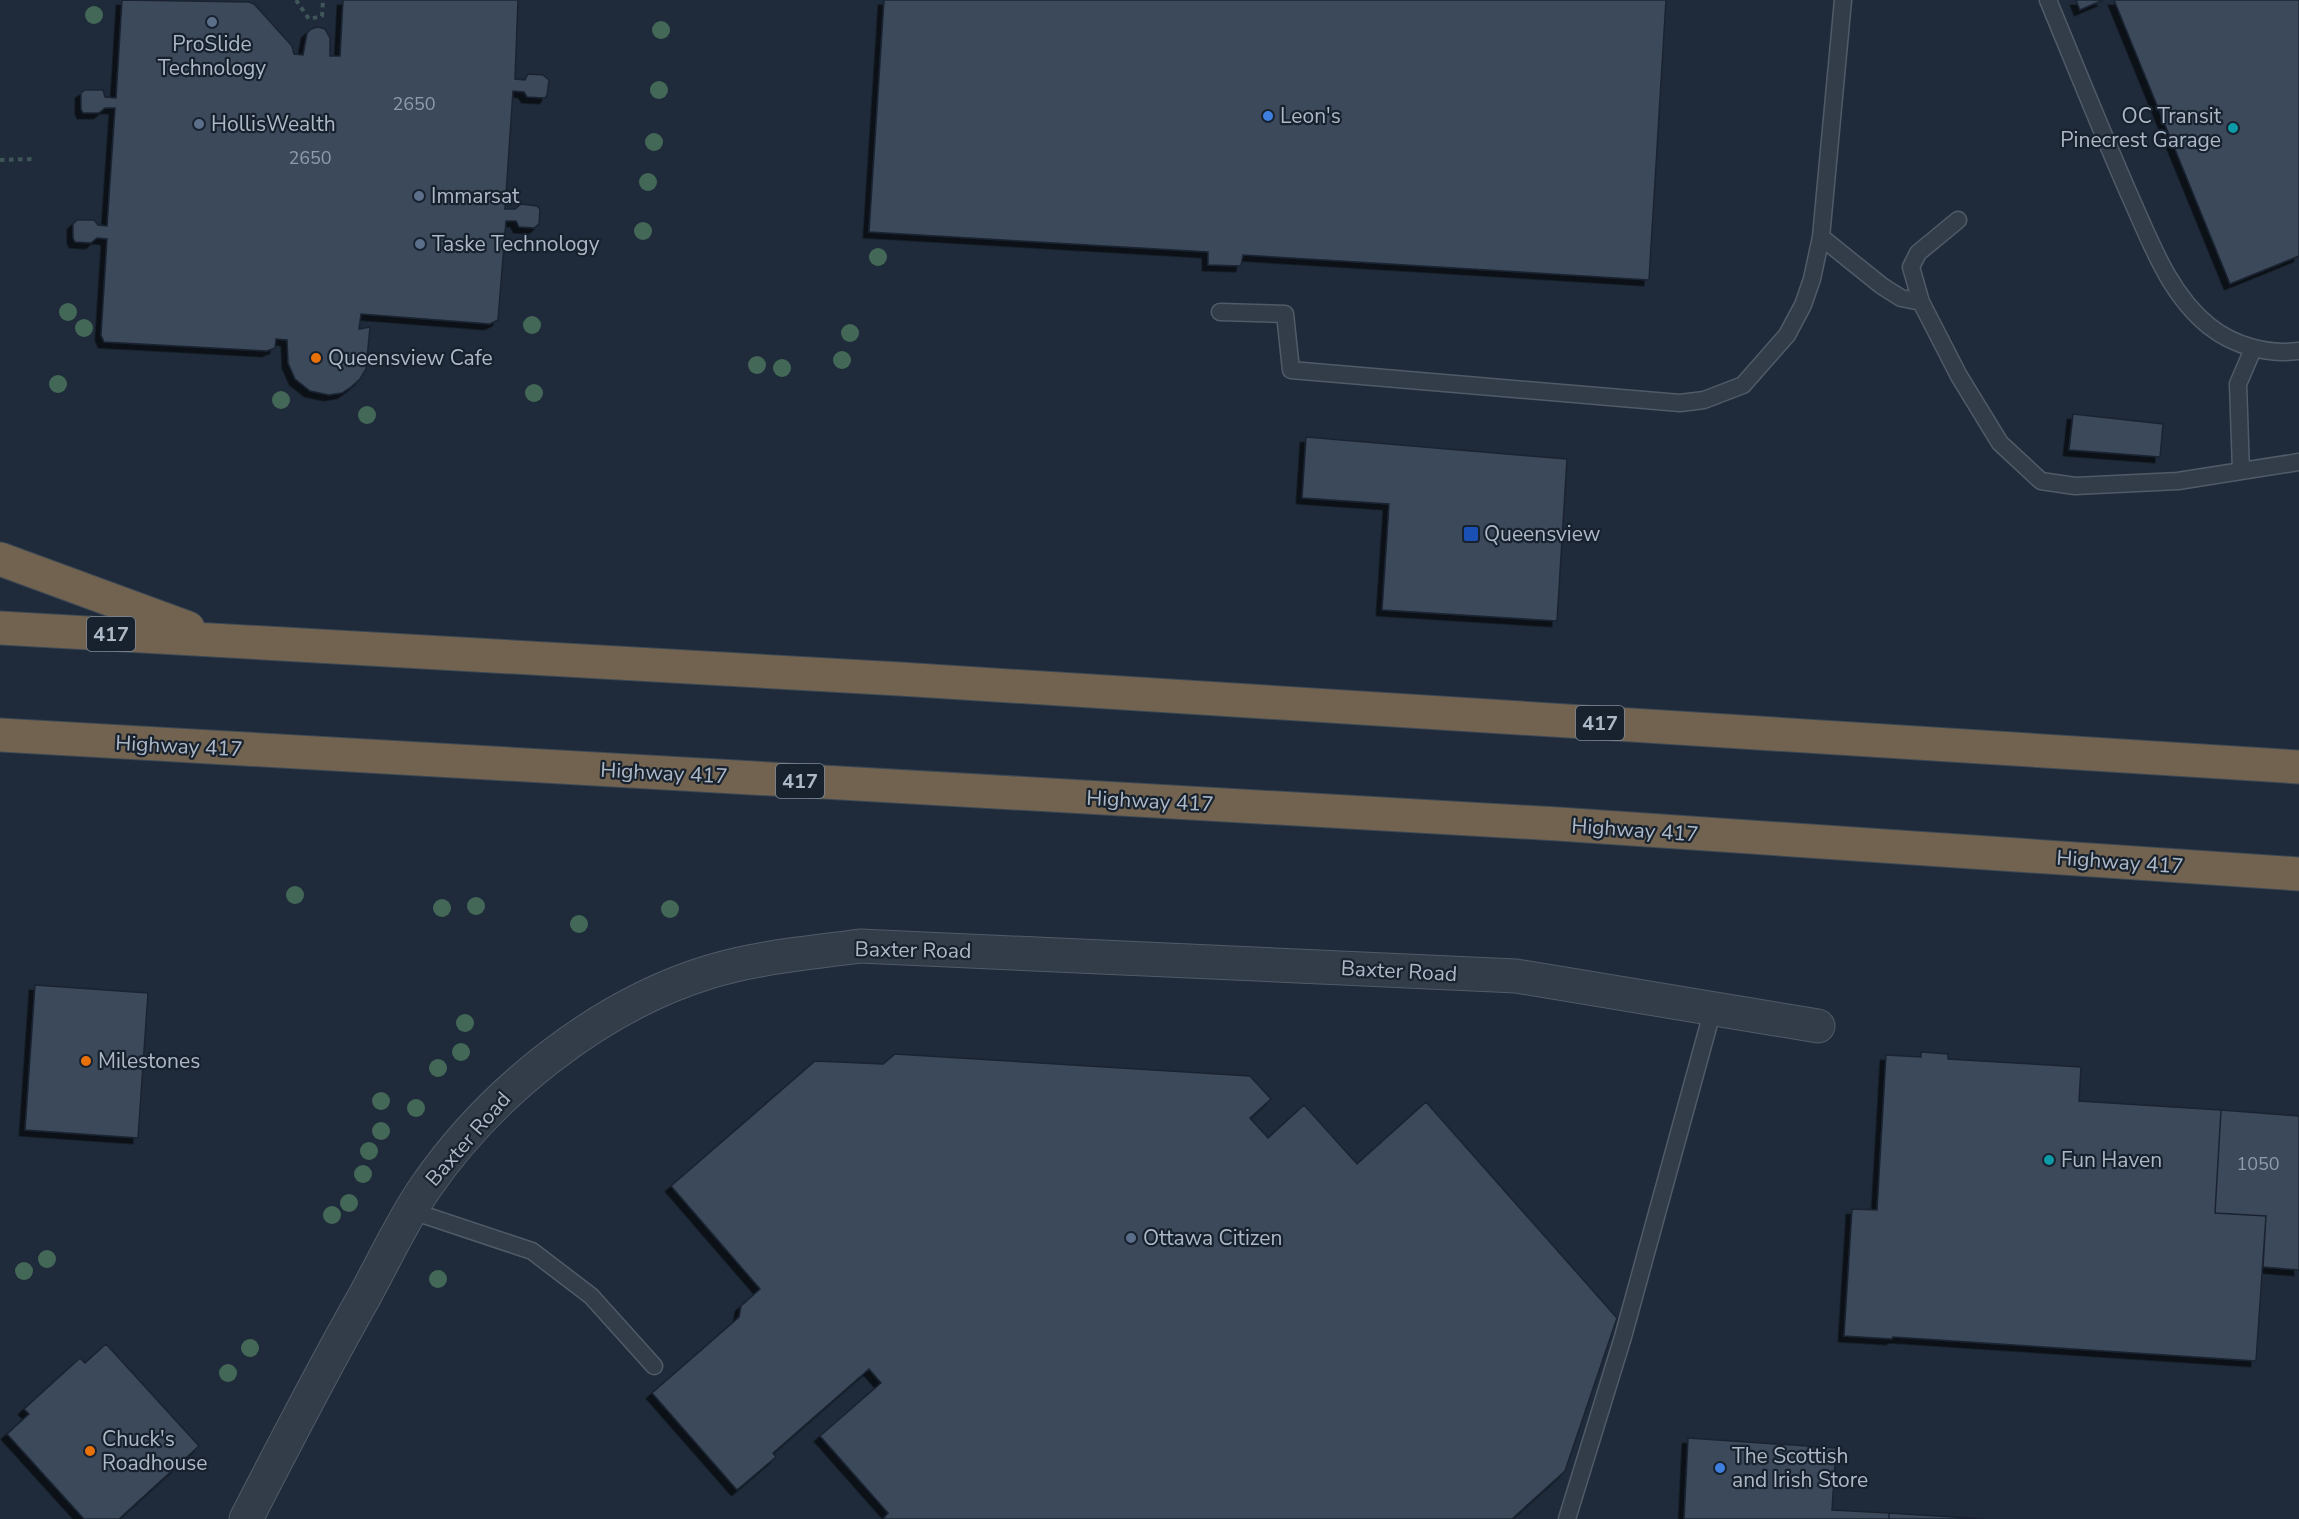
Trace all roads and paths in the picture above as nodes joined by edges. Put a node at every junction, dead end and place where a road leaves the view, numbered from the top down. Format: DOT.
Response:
graph roads {
  1 [pos="296,0"];
  2 [pos="323,0"];
  3 [pos="1843,0"];
  4 [pos="2048,0"];
  5 [pos="34,159"];
  6 [pos="0,160"];
  7 [pos="1958,220"];
  8 [pos="1821,237"];
  9 [pos="1921,302"];
  10 [pos="1220,312"];
  11 [pos="2253,349"];
  12 [pos="2299,351"];
  13 [pos="2299,462"];
  14 [pos="2241,471"];
  15 [pos="0,559"];
  16 [pos="0,628"];
  17 [pos="221,640"];
  18 [pos="0,735"];
  19 [pos="42,738"];
  20 [pos="0,741"];
  21 [pos="2299,767"];
  22 [pos="2299,874"];
  23 [pos="1713,1009"];
  24 [pos="1818,1026"];
  25 [pos="412,1211"];
  26 [pos="654,1366"];
  27 [pos="246,1519"];
  28 [pos="1567,1519"];
  1 -- 2 [label="path"];
  3 -- 8 [label="lane"];
  4 -- 11 [label="lane"];
  5 -- 6 [label="path"];
  7 -- 9 [label="lane"];
  8 -- 9 [label="lane"];
  8 -- 10 [label="lane"];
  9 -- 14 [label="lane"];
  11 -- 12 [label="lane"];
  11 -- 14 [label="lane"];
  13 -- 14 [label="lane"];
  15 -- 17 [label="highway"];
  16 -- 17 [label="highway, 417"];
  17 -- 21 [label="highway, 417"];
  18 -- 19 [label="highway, Highway 417 / 417"];
  19 -- 20 [label="highway"];
  19 -- 22 [label="highway, Highway 417 / 417"];
  23 -- 24 [label="street, Baxter Road"];
  23 -- 25 [label="street, Baxter Road"];
  23 -- 28 [label="lane"];
  25 -- 26 [label="lane"];
  25 -- 27 [label="street, Baxter Road"];
}
